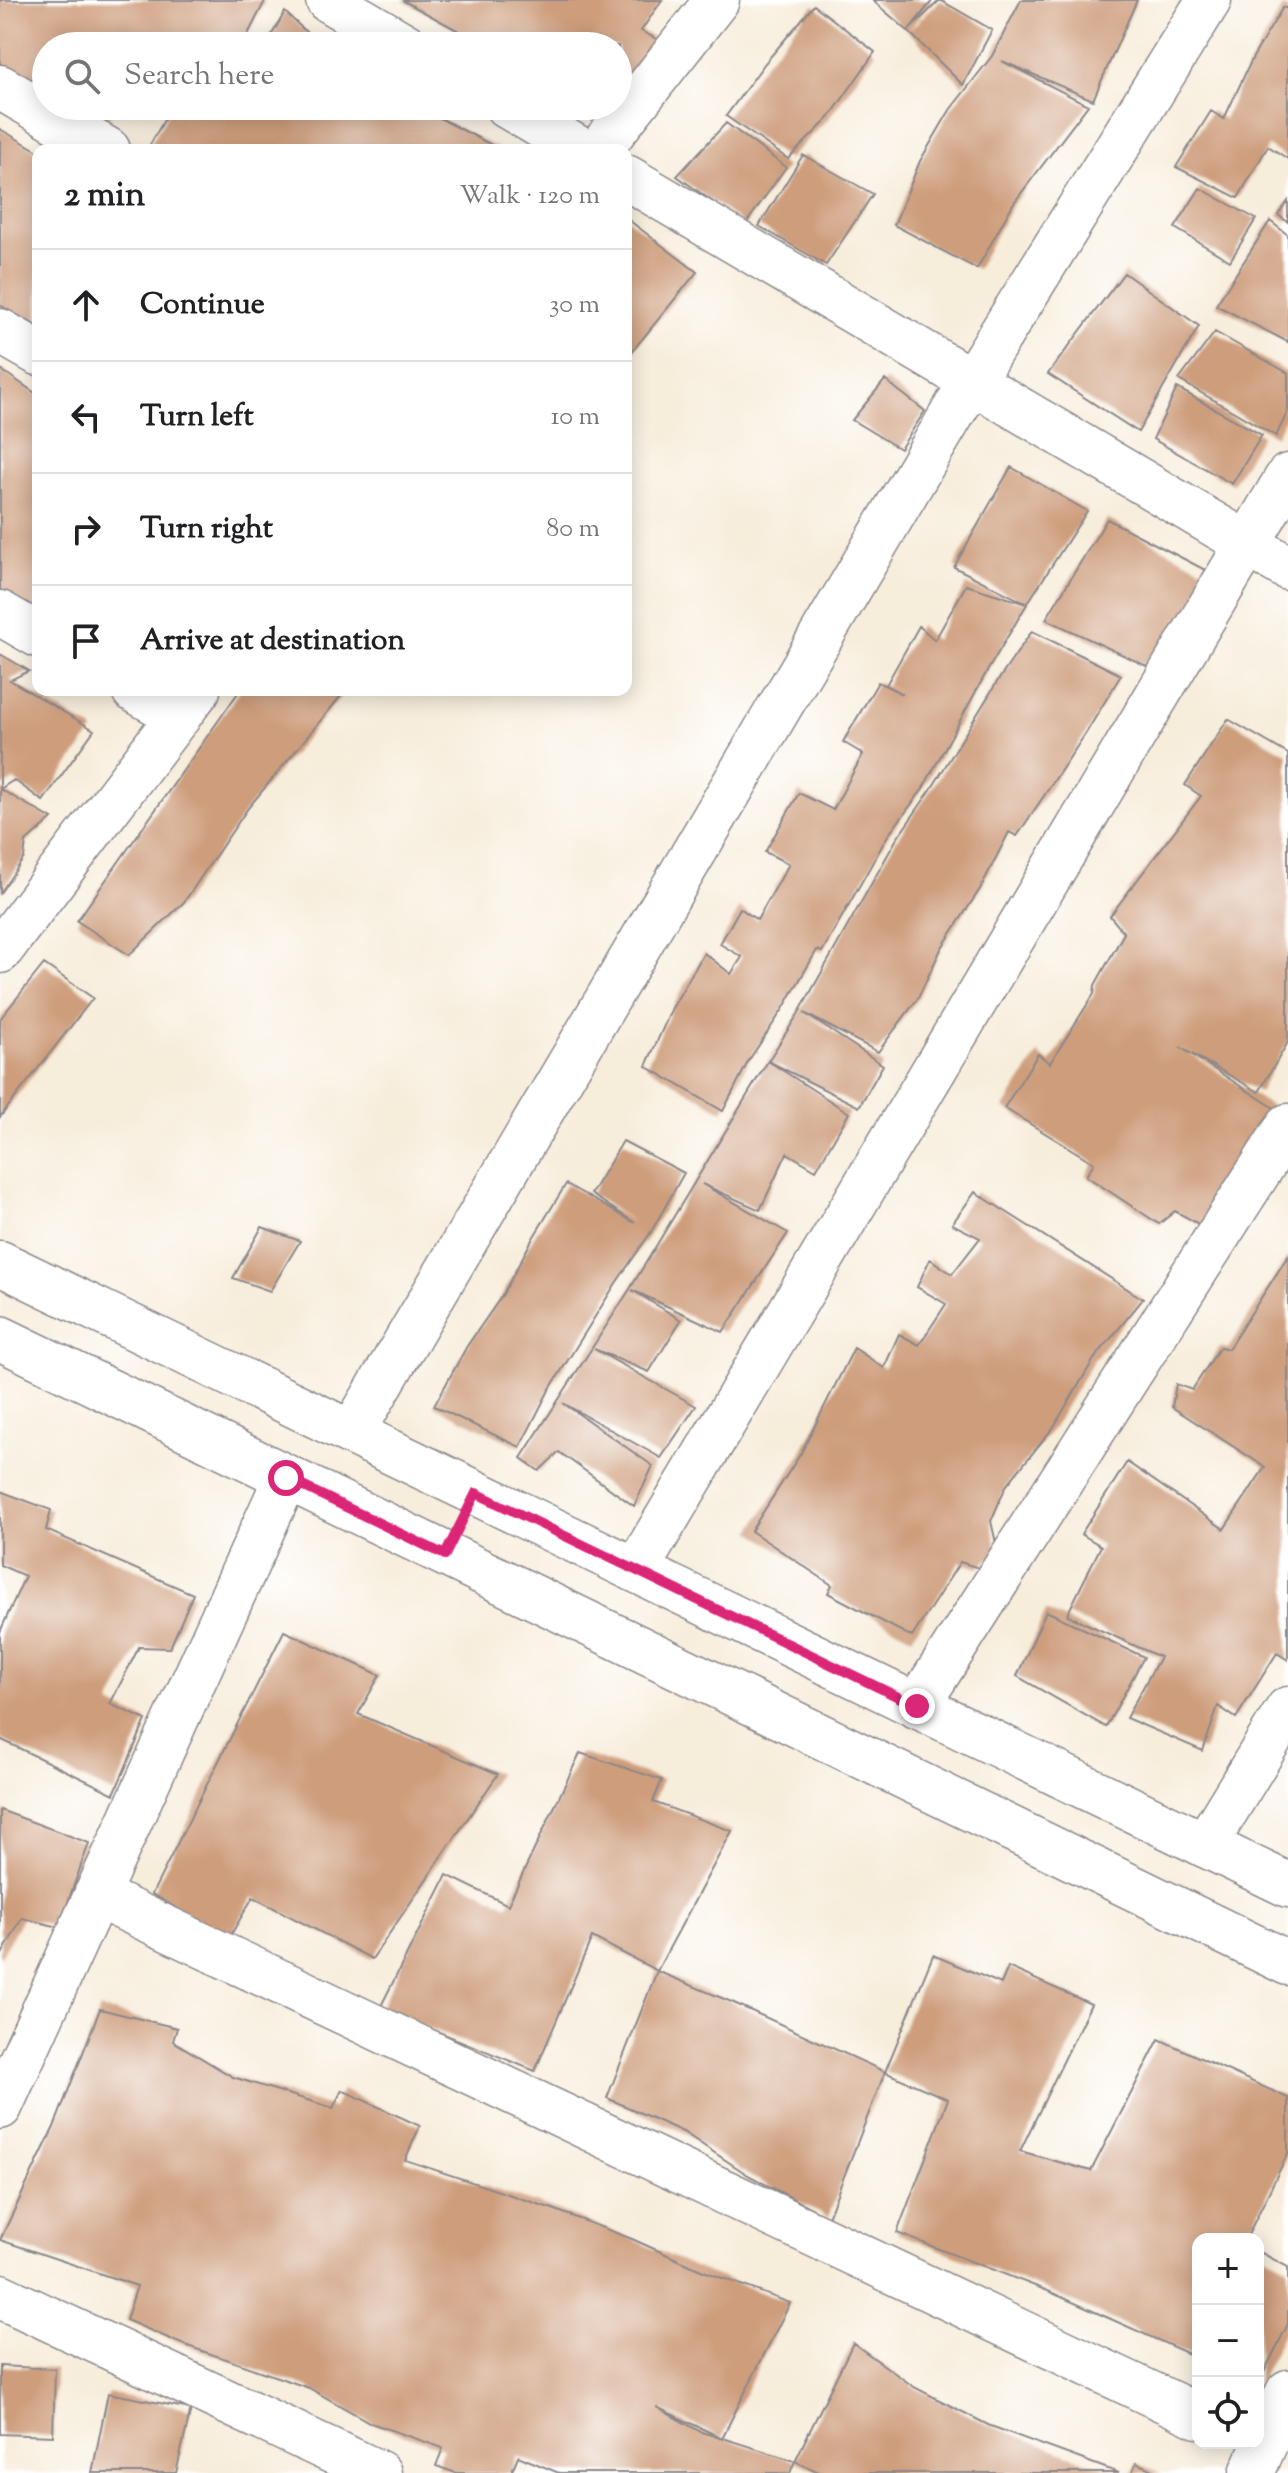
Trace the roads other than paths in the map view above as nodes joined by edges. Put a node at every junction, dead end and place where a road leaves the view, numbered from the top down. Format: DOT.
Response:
graph roads {
  1 [pos="328,0"];
  2 [pos="717,0"];
  3 [pos="1209,0"];
  4 [pos="382,32"];
  5 [pos="0,87"];
  6 [pos="32,106"];
  7 [pos="632,108"];
  8 [pos="57,120"];
  9 [pos="531,120"];
  10 [pos="623,120"];
  11 [pos="98,144"];
  12 [pos="571,144"];
  13 [pos="604,144"];
  14 [pos="632,181"];
  15 [pos="0,331"];
  16 [pos="32,350"];
  17 [pos="971,382"];
  18 [pos="1288,476"];
  19 [pos="1247,545"];
  20 [pos="1288,568"];
  21 [pos="0,613"];
  22 [pos="32,632"];
  23 [pos="159,696"];
  24 [pos="188,703"];
  25 [pos="5,933"];
  26 [pos="1288,1126"];
  27 [pos="0,1263"];
  28 [pos="0,1338"];
  29 [pos="352,1433"];
  30 [pos="286,1478"];
  31 [pos="476,1493"];
  32 [pos="445,1555"];
  33 [pos="636,1570"];
  34 [pos="917,1706"];
  35 [pos="1288,1709"];
  36 [pos="1205,1845"];
  37 [pos="1288,1885"];
  38 [pos="96,1895"];
  39 [pos="1288,1963"];
  40 [pos="0,2107"];
  41 [pos="0,2296"];
  42 [pos="1288,2392"];
  43 [pos="1192,2413"];
  44 [pos="1257,2454"];
  45 [pos="379,2473"];
  1 -- 4 [label="street"];
  2 -- 7 [label="street"];
  3 -- 17 [label="street"];
  5 -- 6 [label="street"];
  8 -- 11 [label="street"];
  9 -- 12 [label="street"];
  10 -- 13 [label="street"];
  14 -- 17 [label="street"];
  15 -- 16 [label="street"];
  17 -- 19 [label="street"];
  17 -- 29 [label="street"];
  18 -- 19 [label="street"];
  19 -- 20 [label="street"];
  19 -- 33 [label="street"];
  21 -- 22 [label="street"];
  23 -- 24 [label="street"];
  24 -- 25 [label="street"];
  26 -- 34 [label="street"];
  27 -- 29 [label="street"];
  28 -- 30 [label="street"];
  29 -- 31 [label="street"];
  30 -- 32 [label="street"];
  30 -- 38 [label="street"];
  31 -- 32 [label="street"];
  31 -- 33 [label="street"];
  32 -- 39 [label="street"];
  33 -- 34 [label="street"];
  34 -- 36 [label="street"];
  35 -- 36 [label="street"];
  36 -- 37 [label="street"];
  38 -- 40 [label="street"];
  38 -- 43 [label="street"];
  41 -- 45 [label="street"];
  42 -- 44 [label="street"];
}
